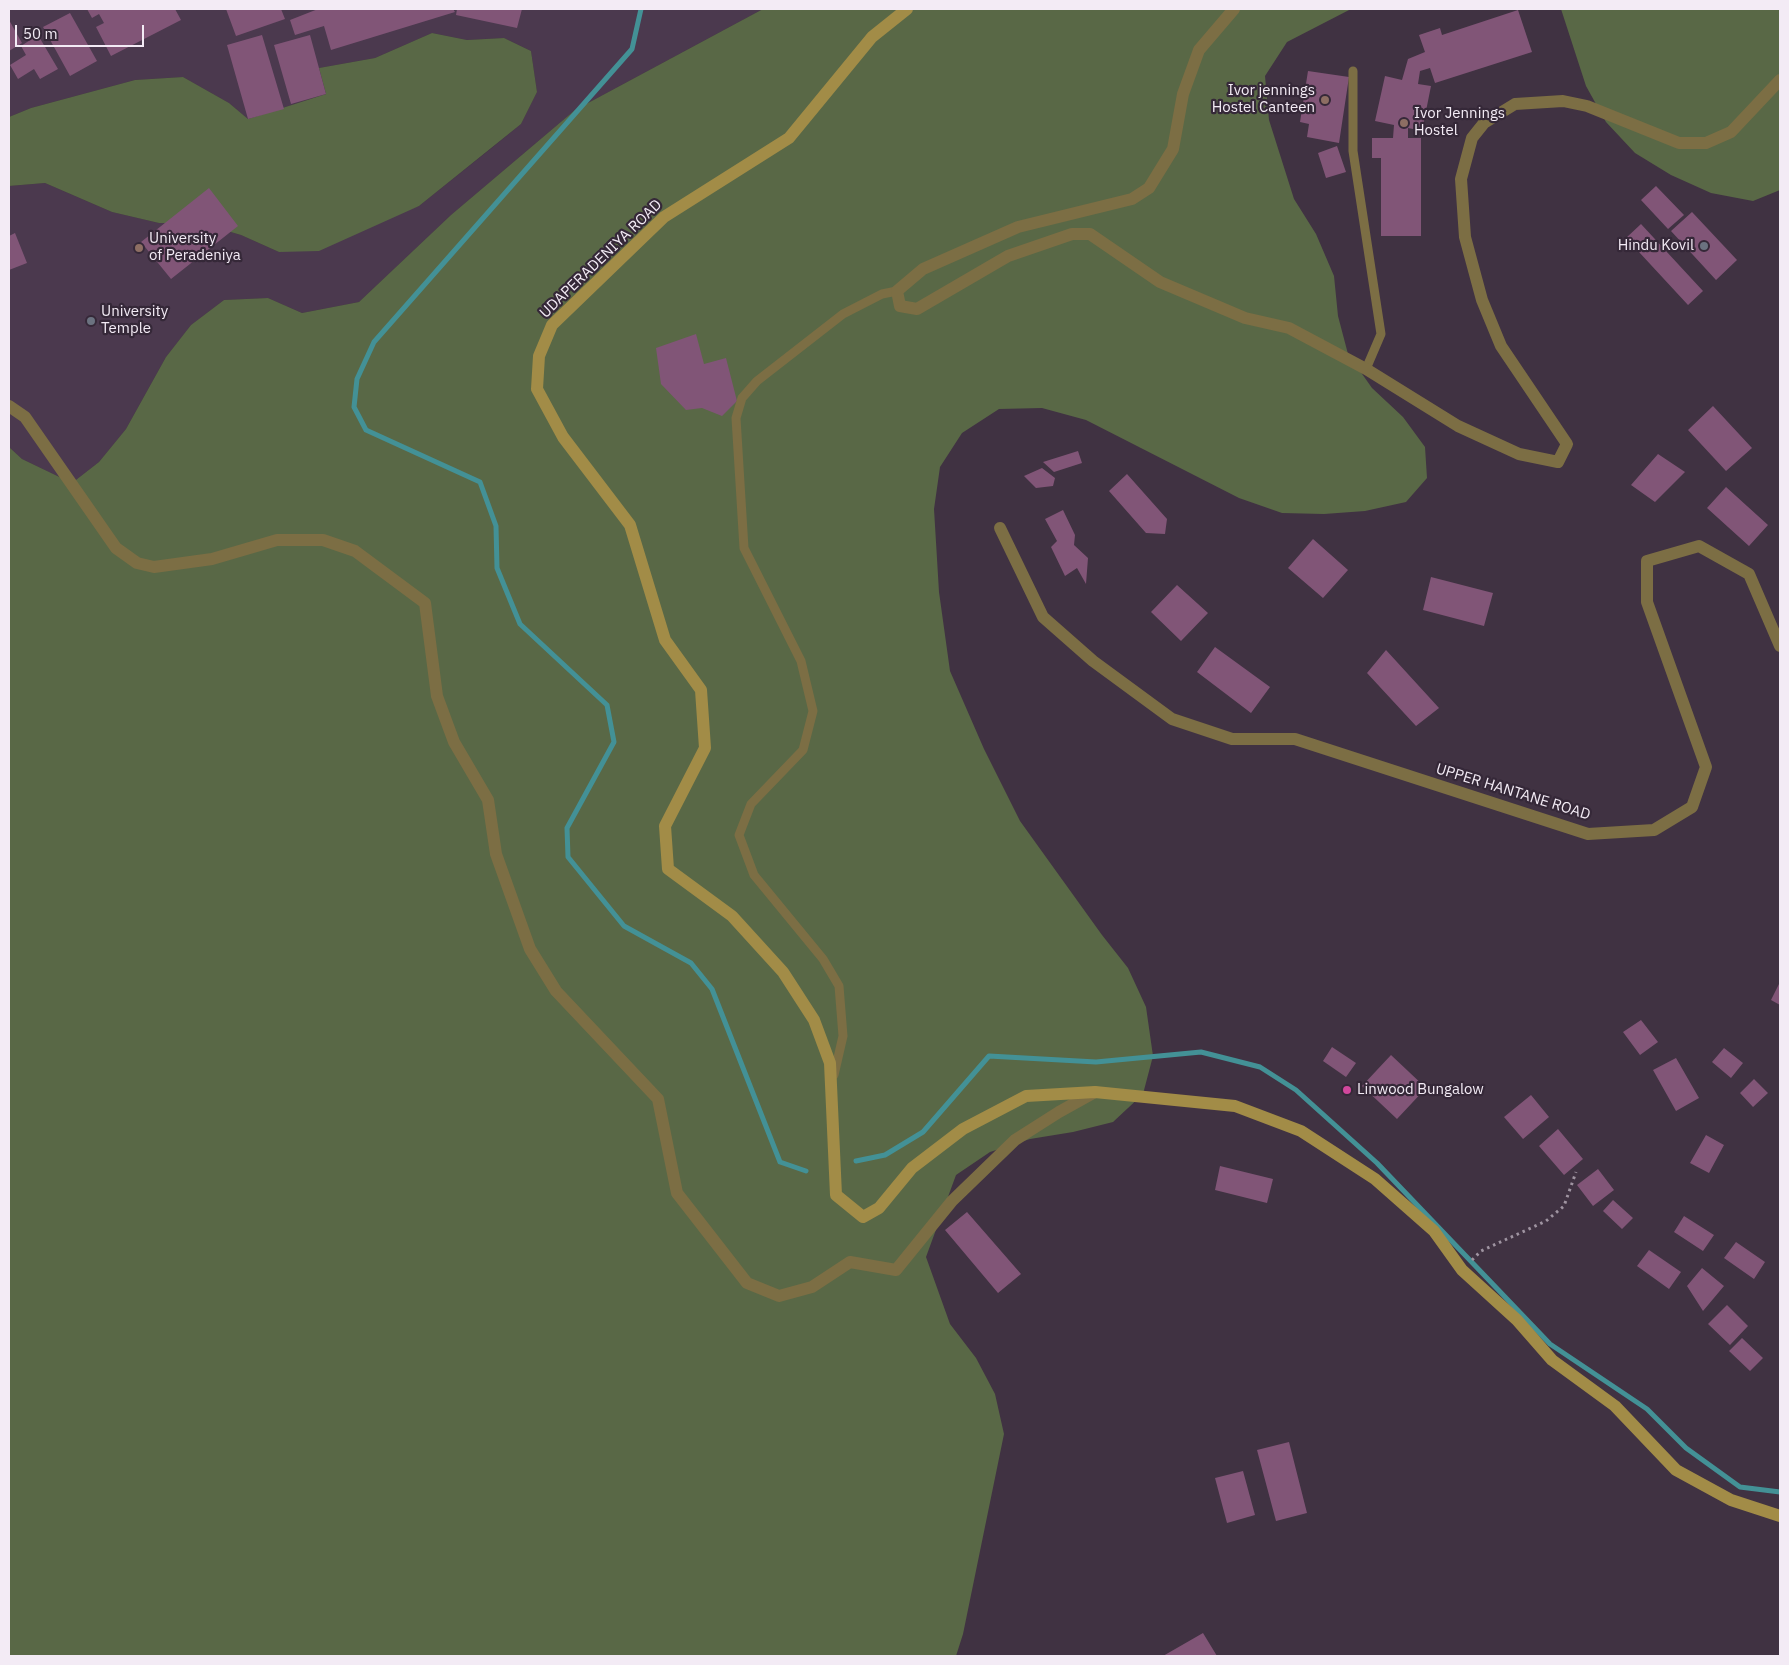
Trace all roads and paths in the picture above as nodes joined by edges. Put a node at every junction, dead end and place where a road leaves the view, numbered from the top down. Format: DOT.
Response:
graph roads {
  1 [pos="907,9"];
  2 [pos="1234,9"];
  3 [pos="1353,71"];
  4 [pos="1780,80"];
  5 [pos="897,291"];
  6 [pos="1366,369"];
  7 [pos="9,406"];
  8 [pos="1000,528"];
  9 [pos="1780,646"];
  10 [pos="831,1089"];
  11 [pos="1095,1092"];
  12 [pos="1576,1172"];
  13 [pos="1482,1251"];
  14 [pos="1780,1516"];
  1 -- 10 [label="street, UDAPERADENIYA ROAD"];
  2 -- 5 [label="street"];
  3 -- 6 [label="lane"];
  4 -- 6 [label="street"];
  5 -- 6 [label="street"];
  5 -- 10 [label="lane"];
  7 -- 11 [label="street"];
  8 -- 9 [label="street, UPPER HANTANE ROAD"];
  10 -- 11 [label="street, UDAPERADENIYA ROAD"];
  11 -- 14 [label="street, UDAPERADENIYA ROAD"];
  12 -- 13 [label="path"];
}
